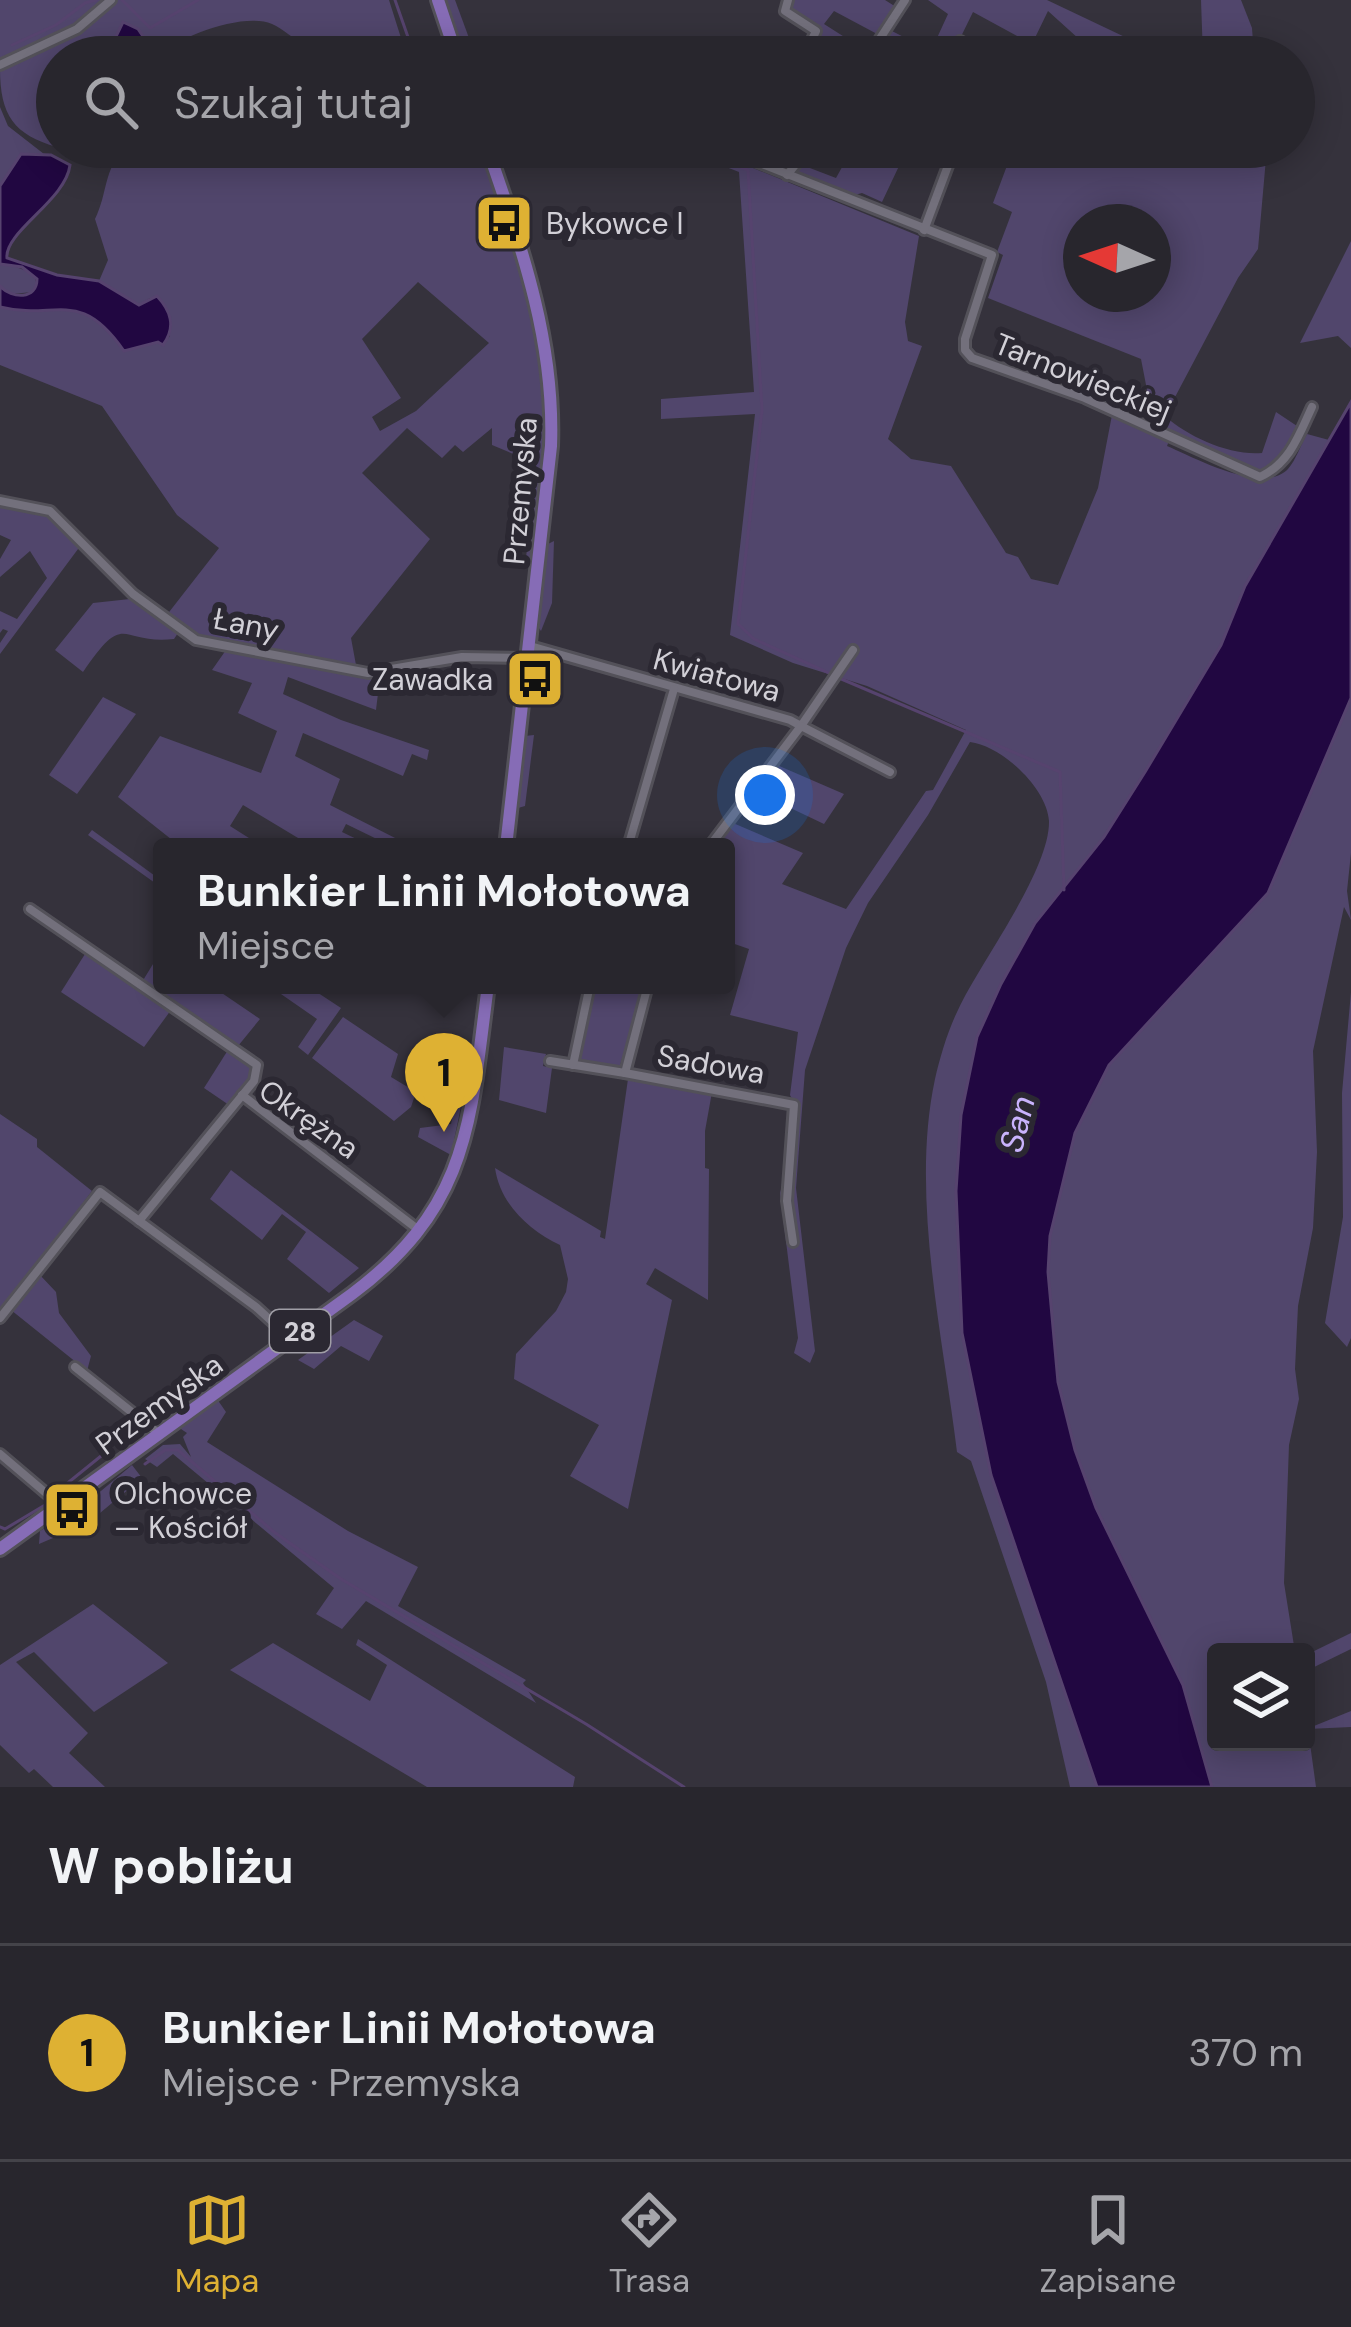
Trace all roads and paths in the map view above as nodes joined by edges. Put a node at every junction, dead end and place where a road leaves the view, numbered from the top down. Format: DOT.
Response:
graph roads {
  1 [pos="111,0"];
  2 [pos="438,0"];
  3 [pos="788,0"];
  4 [pos="905,0"];
  5 [pos="61,36"];
  6 [pos="450,36"];
  7 [pos="814,36"];
  8 [pos="882,36"];
  9 [pos="36,48"];
  10 [pos="0,65"];
  11 [pos="494,168"];
  12 [pos="771,168"];
  13 [pos="793,168"];
  14 [pos="947,168"];
  15 [pos="786,176"];
  16 [pos="924,230"];
  17 [pos="1312,407"];
  18 [pos="0,501"];
  19 [pos="853,650"];
  20 [pos="529,652"];
  21 [pos="674,688"];
  22 [pos="801,726"];
  23 [pos="890,772"];
  24 [pos="507,838"];
  25 [pos="631,838"];
  26 [pos="716,838"];
  27 [pos="30,909"];
  28 [pos="153,994"];
  29 [pos="153,994"];
  30 [pos="487,994"];
  31 [pos="588,994"];
  32 [pos="646,994"];
  33 [pos="550,1061"];
  34 [pos="573,1065"];
  35 [pos="625,1073"];
  36 [pos="242,1095"];
  37 [pos="139,1221"];
  38 [pos="420,1231"];
  39 [pos="793,1242"];
  40 [pos="0,1318"];
  41 [pos="290,1338"];
  42 [pos="75,1367"];
  43 [pos="158,1433"];
  44 [pos="0,1454"];
  45 [pos="60,1505"];
  46 [pos="0,1550"];
  1 -- 5 [label="street"];
  2 -- 6 [label="main road"];
  3 -- 7 [label="street"];
  4 -- 8 [label="street"];
  9 -- 10 [label="street"];
  11 -- 20 [label="main road, Przemyska"];
  12 -- 15 [label="street, Tarnowieckiej"];
  13 -- 15 [label="street"];
  14 -- 16 [label="street"];
  15 -- 16 [label="street, Tarnowieckiej"];
  16 -- 17 [label="street, Tarnowieckiej"];
  18 -- 20 [label="street, Łany"];
  19 -- 22 [label="street, Kwiatowa"];
  20 -- 21 [label="street, Kwiatowa"];
  20 -- 24 [label="main road, Przemyska"];
  21 -- 22 [label="street, Kwiatowa"];
  21 -- 25 [label="street"];
  22 -- 23 [label="street"];
  22 -- 26 [label="street"];
  27 -- 29 [label="street"];
  28 -- 36 [label="street"];
  30 -- 38 [label="main road, Przemyska / 28"];
  31 -- 34 [label="street"];
  32 -- 35 [label="street, Sadowa"];
  33 -- 34 [label="street, Sadowa"];
  34 -- 35 [label="street, Sadowa"];
  35 -- 39 [label="street, Sadowa"];
  36 -- 37 [label="street, Okrężna"];
  36 -- 38 [label="street, Okrężna"];
  37 -- 40 [label="street"];
  37 -- 41 [label="street"];
  38 -- 41 [label="main road, Przemyska / 28"];
  41 -- 43 [label="main road, Przemyska / 28"];
  42 -- 43 [label="street"];
  43 -- 45 [label="main road, Przemyska / 28"];
  44 -- 45 [label="street"];
  45 -- 46 [label="main road, Przemyska / 28"];
}
